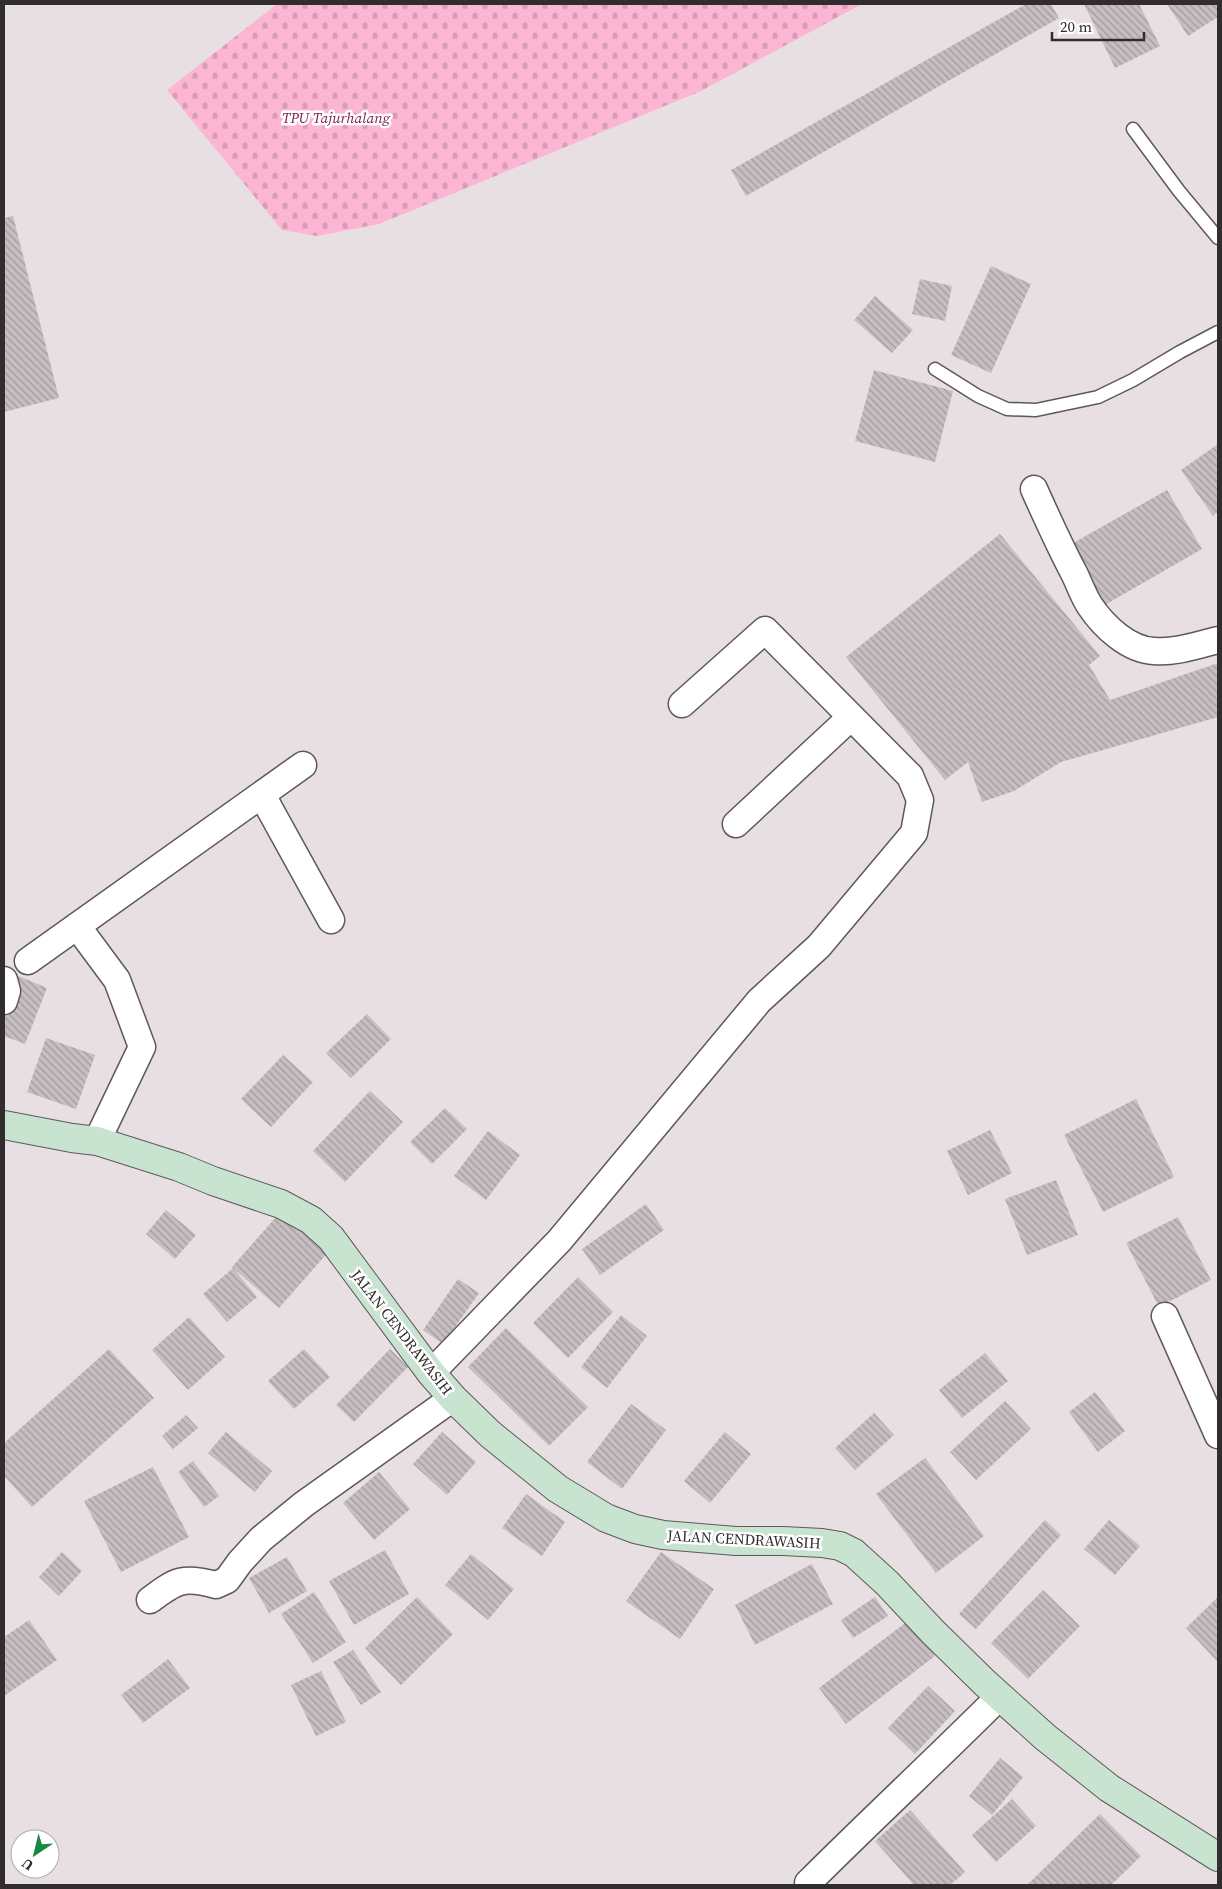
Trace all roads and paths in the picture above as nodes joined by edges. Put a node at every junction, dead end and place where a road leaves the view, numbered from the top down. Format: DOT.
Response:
graph roads {
  1 [pos="1133,129"];
  2 [pos="1218,238"];
  3 [pos="1218,332"];
  4 [pos="935,369"];
  5 [pos="1034,489"];
  6 [pos="1218,640"];
  7 [pos="682,704"];
  8 [pos="851,716"];
  9 [pos="303,765"];
  10 [pos="262,795"];
  11 [pos="736,824"];
  12 [pos="331,920"];
  13 [pos="77,926"];
  14 [pos="28,961"];
  15 [pos="4,980"];
  16 [pos="4,1001"];
  17 [pos="4,1125"];
  18 [pos="97,1141"];
  19 [pos="1165,1316"];
  20 [pos="431,1373"];
  21 [pos="453,1398"];
  22 [pos="1218,1435"];
  23 [pos="150,1600"];
  24 [pos="1000,1696"];
  25 [pos="1218,1856"];
  26 [pos="808,1883"];
  1 -- 2 [label="lane"];
  3 -- 4 [label="lane"];
  5 -- 6 [label="street"];
  7 -- 8 [label="street"];
  8 -- 11 [label="street"];
  8 -- 20 [label="street"];
  9 -- 10 [label="street"];
  10 -- 12 [label="street"];
  10 -- 13 [label="street"];
  13 -- 14 [label="street"];
  13 -- 18 [label="street"];
  15 -- 16 [label="street"];
  17 -- 18 [label="street, JALAN CENDRAWASIH"];
  18 -- 20 [label="street, JALAN CENDRAWASIH"];
  19 -- 22 [label="street"];
  20 -- 21 [label="street, JALAN CENDRAWASIH"];
  21 -- 23 [label="street"];
  21 -- 24 [label="street, JALAN CENDRAWASIH"];
  24 -- 25 [label="street, JALAN CENDRAWASIH"];
  24 -- 26 [label="street"];
}
